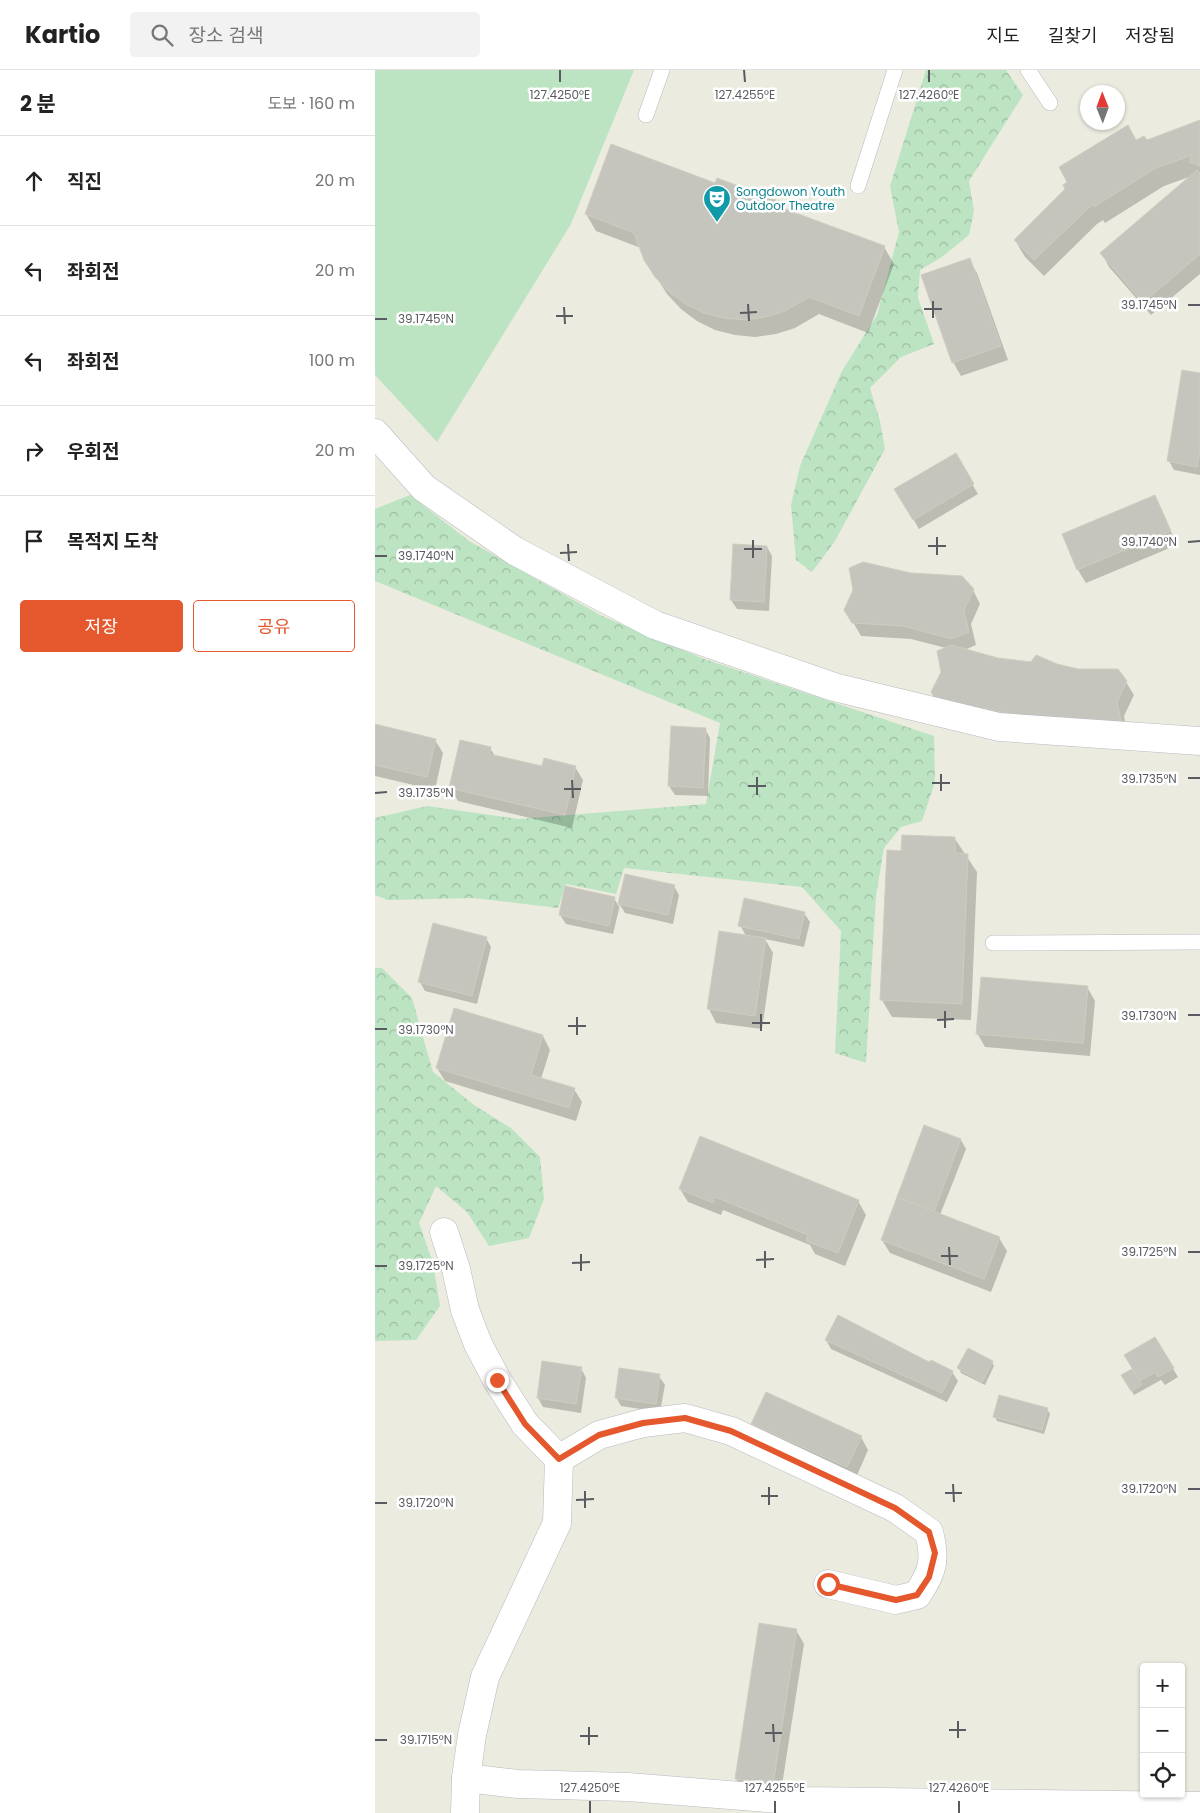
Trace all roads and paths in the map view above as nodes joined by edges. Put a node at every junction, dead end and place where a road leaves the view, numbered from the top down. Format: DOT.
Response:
graph roads {
  1 [pos="662,70"];
  2 [pos="895,70"];
  3 [pos="1027,70"];
  4 [pos="1050,103"];
  5 [pos="646,115"];
  6 [pos="859,186"];
  7 [pos="375,433"];
  8 [pos="1200,741"];
  9 [pos="1200,942"];
  10 [pos="993,943"];
  11 [pos="444,1232"];
  12 [pos="559,1459"];
  13 [pos="828,1584"];
  14 [pos="466,1778"];
  15 [pos="1200,1806"];
  16 [pos="465,1813"];
  1 -- 5 [label="lane"];
  2 -- 6 [label="lane"];
  3 -- 4 [label="lane"];
  7 -- 8 [label="street"];
  9 -- 10 [label="lane"];
  11 -- 12 [label="street"];
  12 -- 13 [label="street"];
  12 -- 14 [label="street"];
  14 -- 15 [label="street"];
  14 -- 16 [label="street"];
}
